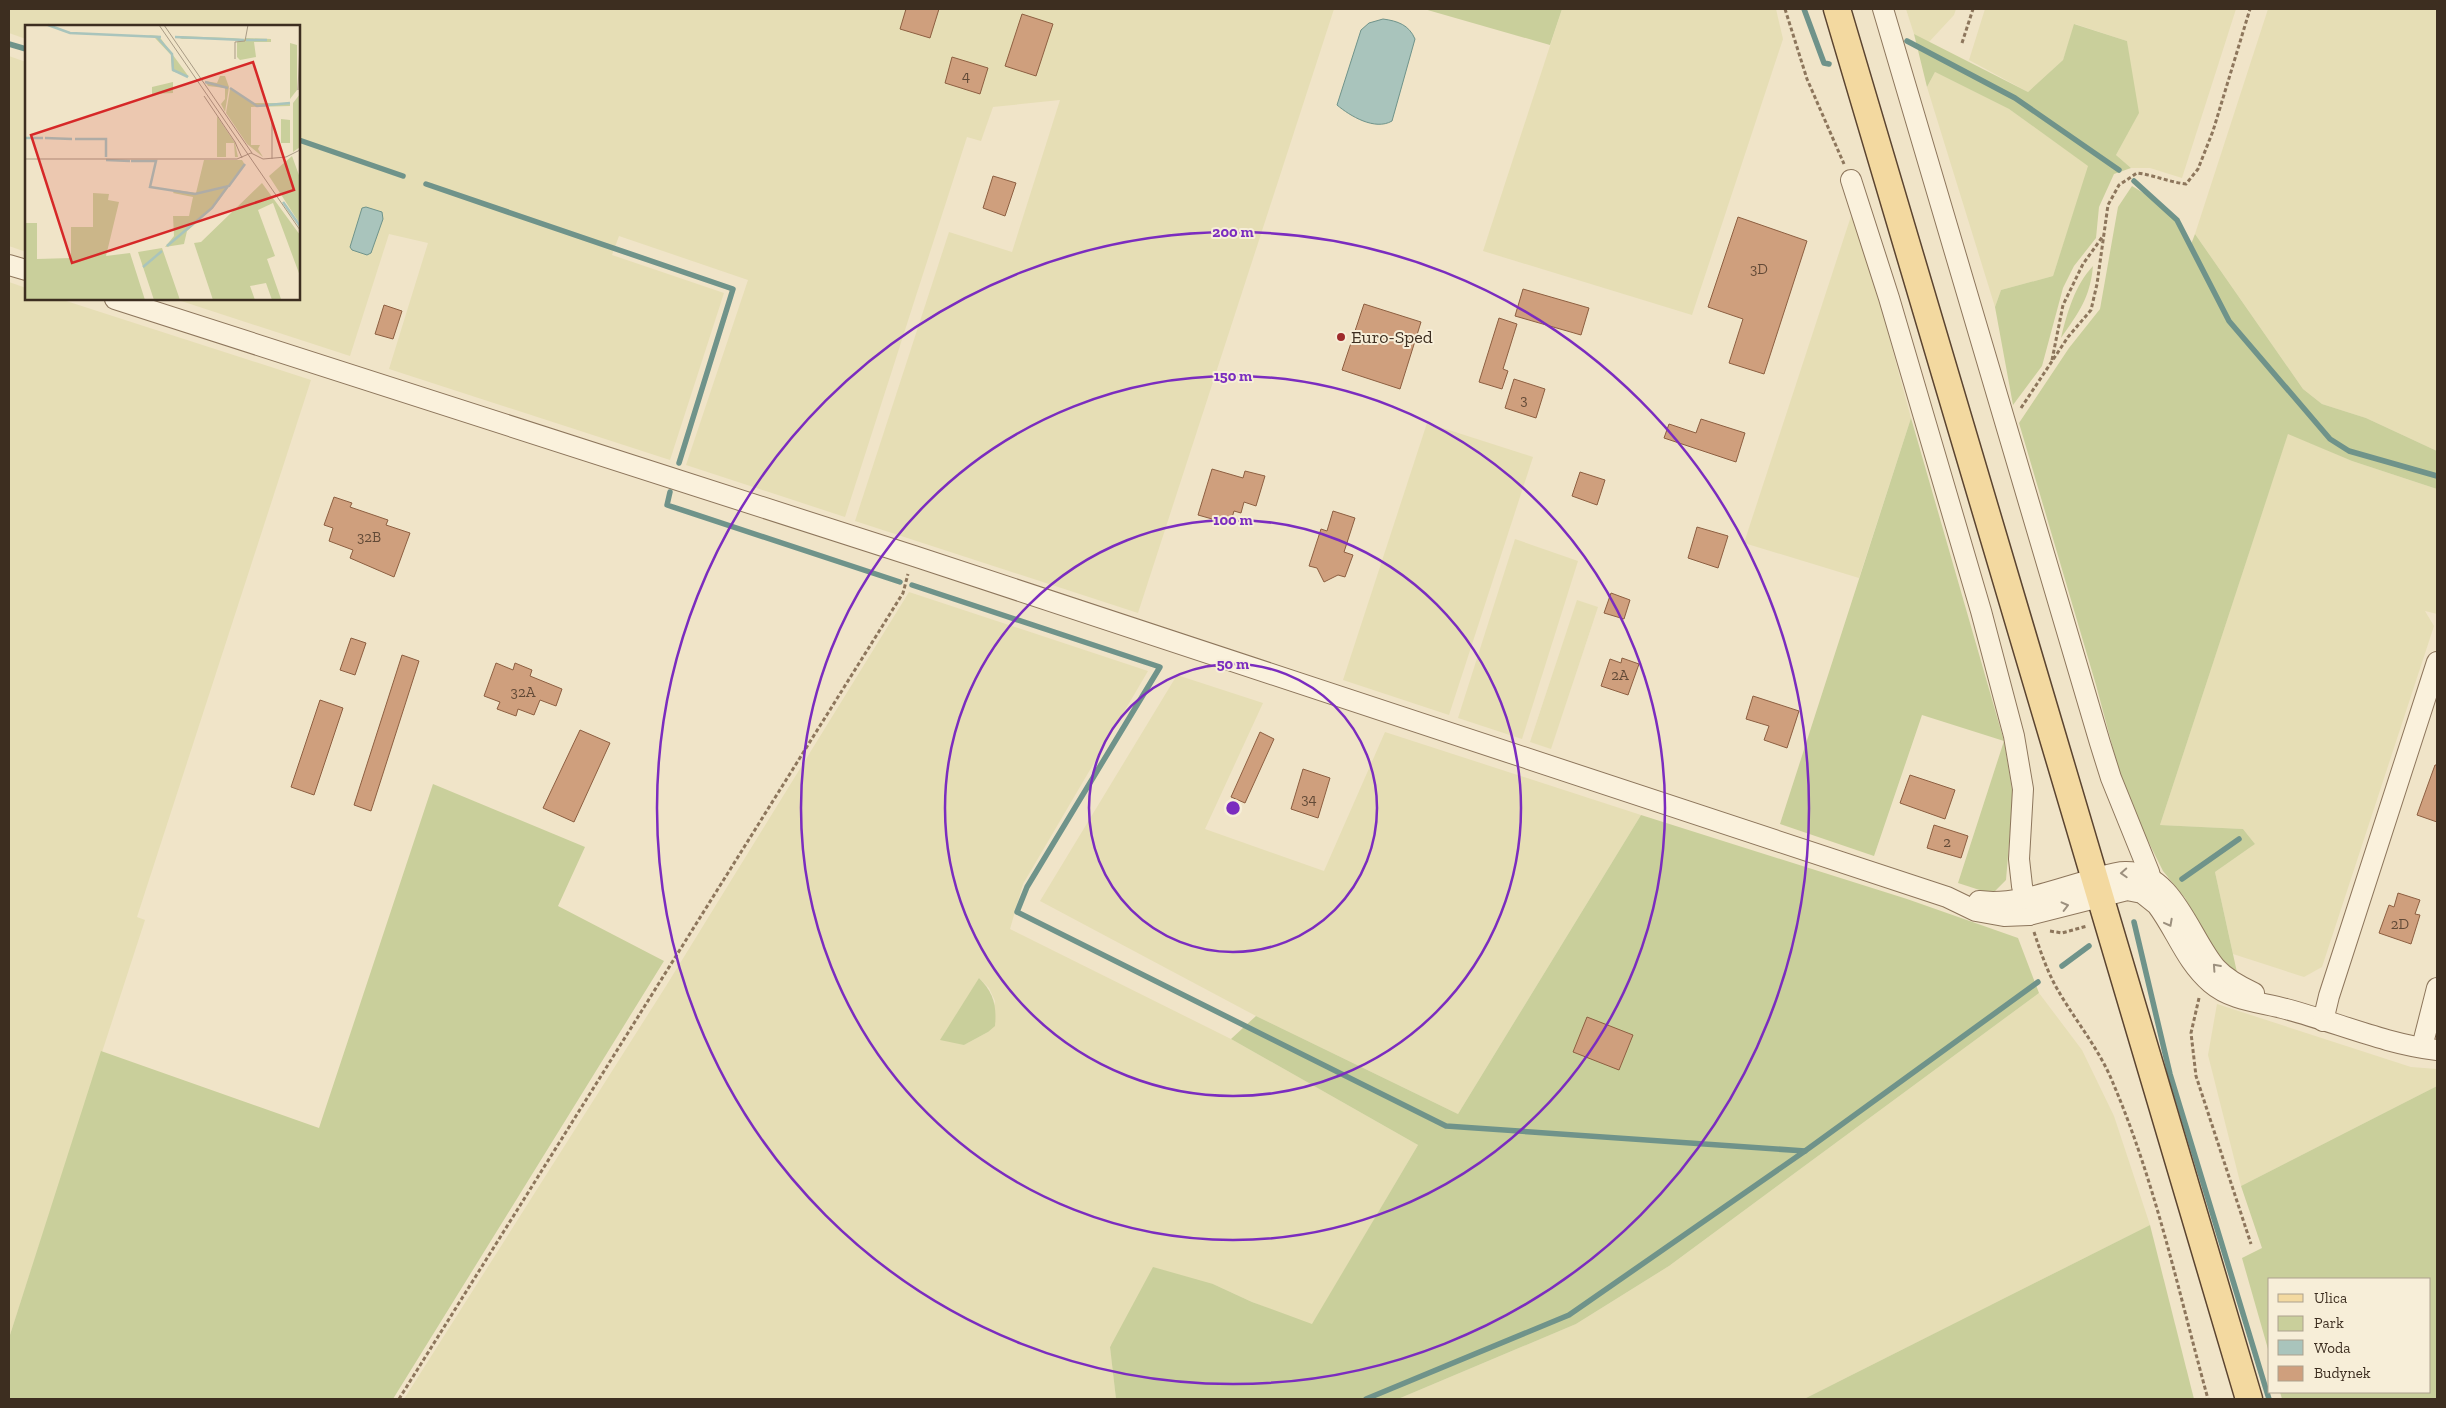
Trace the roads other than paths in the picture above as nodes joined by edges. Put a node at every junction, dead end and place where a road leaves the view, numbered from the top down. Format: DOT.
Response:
graph roads {
  1 [pos="1837,9"];
  2 [pos="1883,9"];
  3 [pos="1850,180"];
  4 [pos="9,265"];
  5 [pos="25,270"];
  6 [pos="118,300"];
  7 [pos="2437,662"];
  8 [pos="2148,887"];
  9 [pos="2098,888"];
  10 [pos="2031,917"];
  11 [pos="2437,988"];
  12 [pos="2287,1009"];
  13 [pos="2323,1021"];
  14 [pos="2430,1048"];
  15 [pos="2249,1399"];
  1 -- 9 [label="main road"];
  2 -- 8 [label="street"];
  3 -- 10 [label="street"];
  4 -- 5 [label="street"];
  6 -- 10 [label="street"];
  7 -- 13 [label="street"];
  8 -- 9 [label="street"];
  12 -- 8 [label="street, one-way"];
  8 -- 12 [label="street, one-way"];
  9 -- 10 [label="street"];
  9 -- 15 [label="main road"];
  11 -- 14 [label="street"];
  12 -- 13 [label="street"];
  13 -- 14 [label="street"];
}
